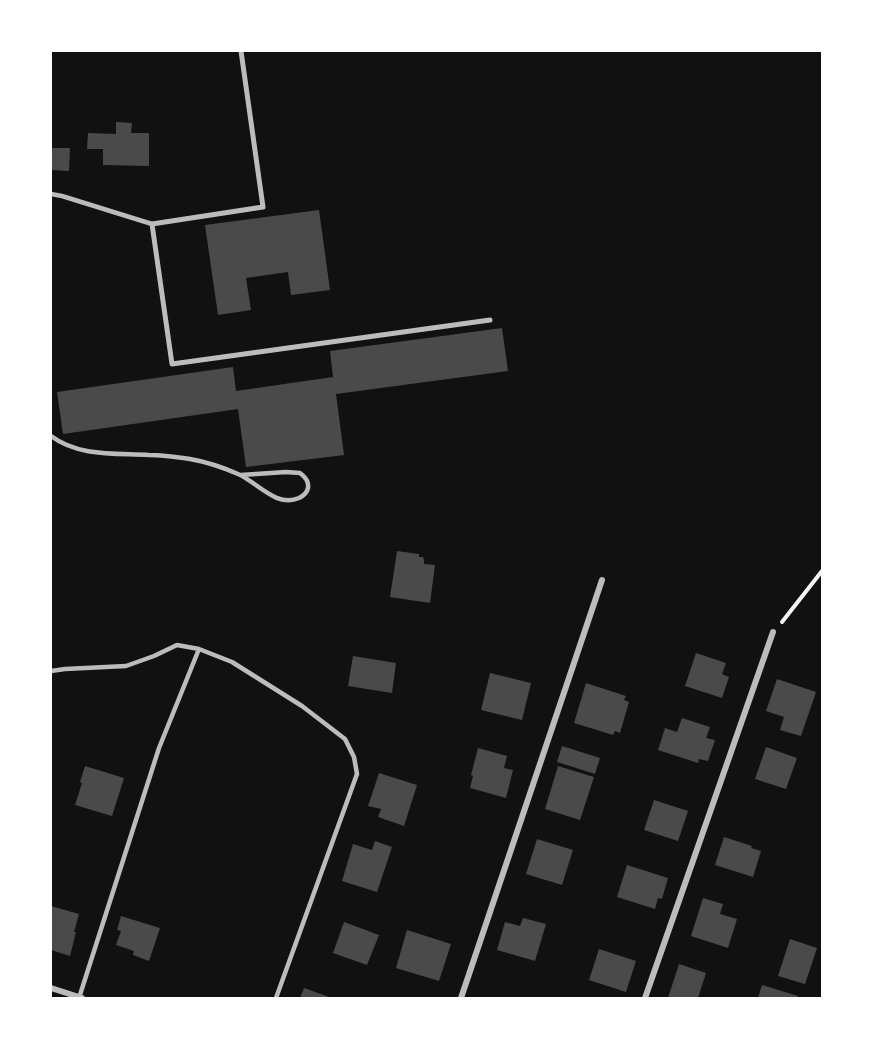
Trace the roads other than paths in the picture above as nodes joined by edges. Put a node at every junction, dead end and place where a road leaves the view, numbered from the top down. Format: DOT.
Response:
graph roads {
  1 [pos="241,51"];
  2 [pos="51,194"];
  3 [pos="152,224"];
  4 [pos="490,320"];
  5 [pos="51,436"];
  6 [pos="241,475"];
  7 [pos="602,580"];
  8 [pos="773,632"];
  9 [pos="199,649"];
  10 [pos="51,671"];
  11 [pos="51,988"];
  12 [pos="80,998"];
  13 [pos="276,998"];
  14 [pos="460,998"];
  15 [pos="645,998"];
  1 -- 3 [label="street"];
  2 -- 3 [label="lane"];
  3 -- 4 [label="street"];
  5 -- 6 [label="lane"];
  6 -- 6 [label="lane"];
  7 -- 14 [label="street"];
  8 -- 15 [label="street"];
  9 -- 10 [label="lane"];
  9 -- 12 [label="lane"];
  9 -- 13 [label="lane"];
  11 -- 12 [label="street"];
}
